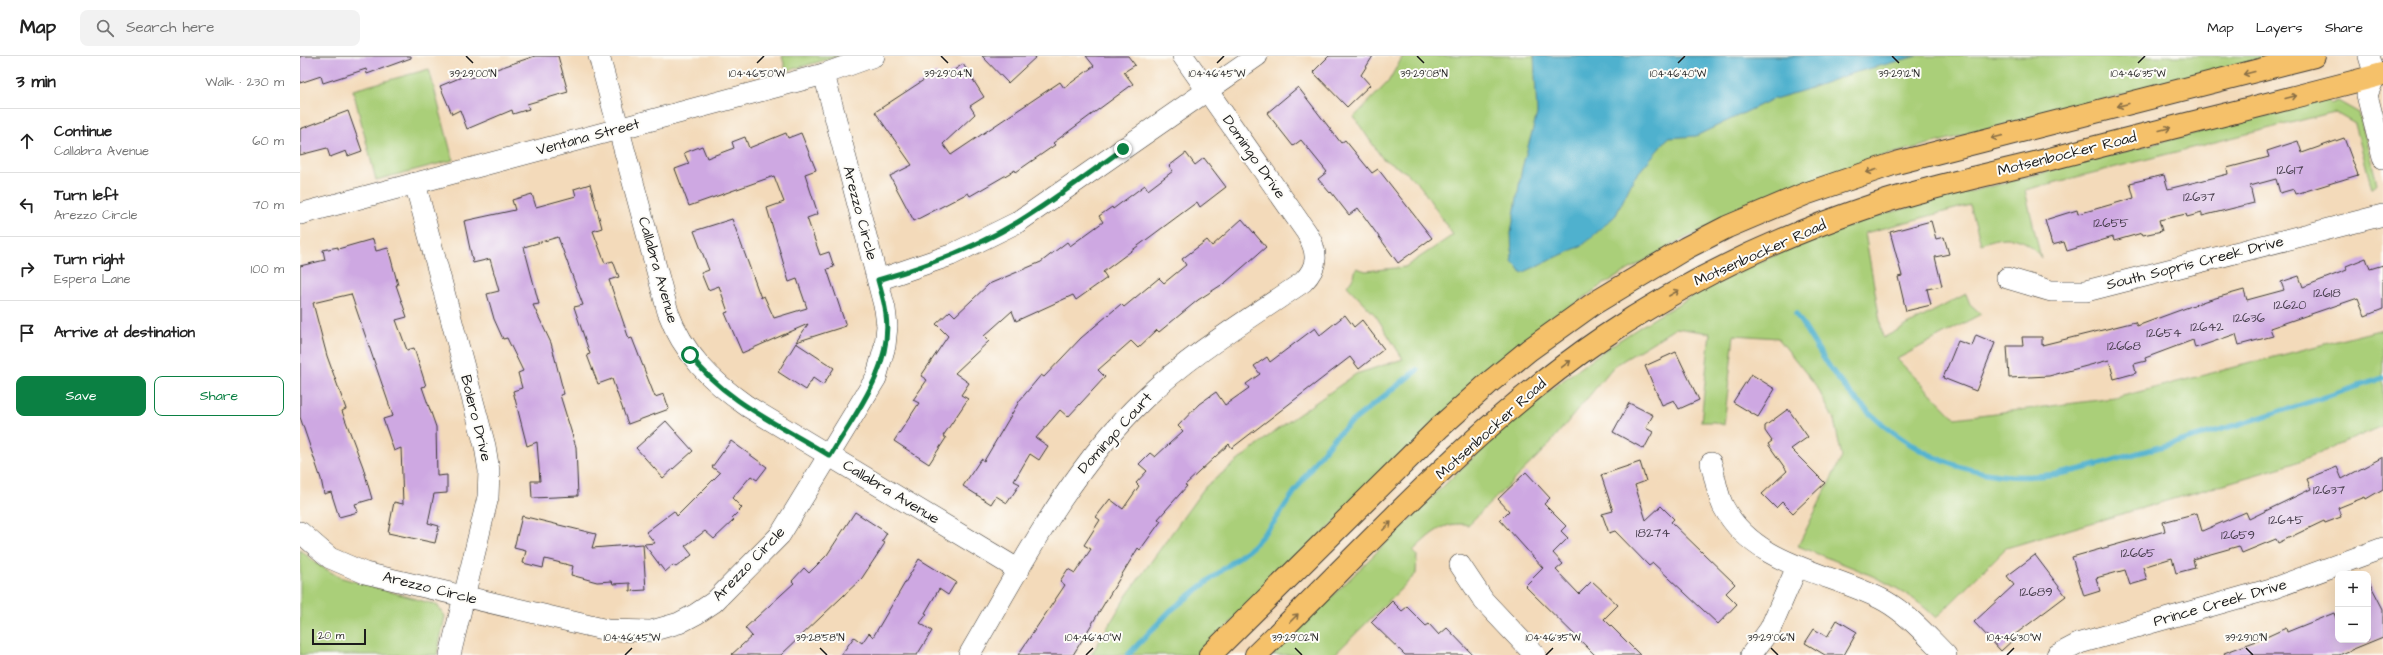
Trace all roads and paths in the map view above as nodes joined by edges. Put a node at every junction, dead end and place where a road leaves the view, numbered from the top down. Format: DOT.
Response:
graph roads {
  1 [pos="599,56"];
  2 [pos="874,56"];
  3 [pos="1183,56"];
  4 [pos="1257,56"];
  5 [pos="2314,56"];
  6 [pos="2378,72"];
  7 [pos="824,74"];
  8 [pos="1207,91"];
  9 [pos="618,128"];
  10 [pos="2383,158"];
  11 [pos="415,183"];
  12 [pos="300,214"];
  13 [pos="2383,215"];
  14 [pos="1324,263"];
  15 [pos="2007,278"];
  16 [pos="878,280"];
  17 [pos="830,456"];
  18 [pos="1711,463"];
  19 [pos="300,532"];
  20 [pos="2383,548"];
  21 [pos="1460,565"];
  22 [pos="1798,567"];
  23 [pos="1019,570"];
  24 [pos="464,596"];
  25 [pos="450,655"];
  26 [pos="968,655"];
  27 [pos="1210,655"];
  28 [pos="1256,655"];
  29 [pos="1535,655"];
  30 [pos="1751,655"];
  31 [pos="1946,655"];
  32 [pos="2057,655"];
  1 -- 9 [label="street, Callabra Avenue"];
  2 -- 7 [label="street, Ventana Street"];
  3 -- 8 [label="street, Domingo Drive"];
  4 -- 8 [label="street"];
  5 -- 27 [label="main road, one-way"];
  6 -- 10 [label="street"];
  28 -- 6 [label="main road, Motsenbocker Road, one-way"];
  7 -- 9 [label="street, Ventana Street"];
  7 -- 16 [label="street, Arezzo Circle"];
  8 -- 14 [label="street, Domingo Drive"];
  8 -- 16 [label="street"];
  9 -- 11 [label="street, Ventana Street"];
  9 -- 17 [label="street, Callabra Avenue"];
  11 -- 12 [label="street, Ventana Street"];
  11 -- 24 [label="street, Bolero Drive"];
  13 -- 15 [label="street, South Sopris Creek Drive"];
  14 -- 23 [label="street, Domingo Court"];
  16 -- 17 [label="street, Arezzo Circle"];
  17 -- 23 [label="street, Callabra Avenue"];
  17 -- 24 [label="street, Arezzo Circle"];
  18 -- 22 [label="street"];
  19 -- 24 [label="street, Arezzo Circle"];
  20 -- 32 [label="street, Prince Creek Drive"];
  21 -- 29 [label="street"];
  22 -- 30 [label="street"];
  22 -- 31 [label="street"];
  23 -- 26 [label="street, Domingo Court"];
  24 -- 25 [label="street, Bolero Drive"];
}
